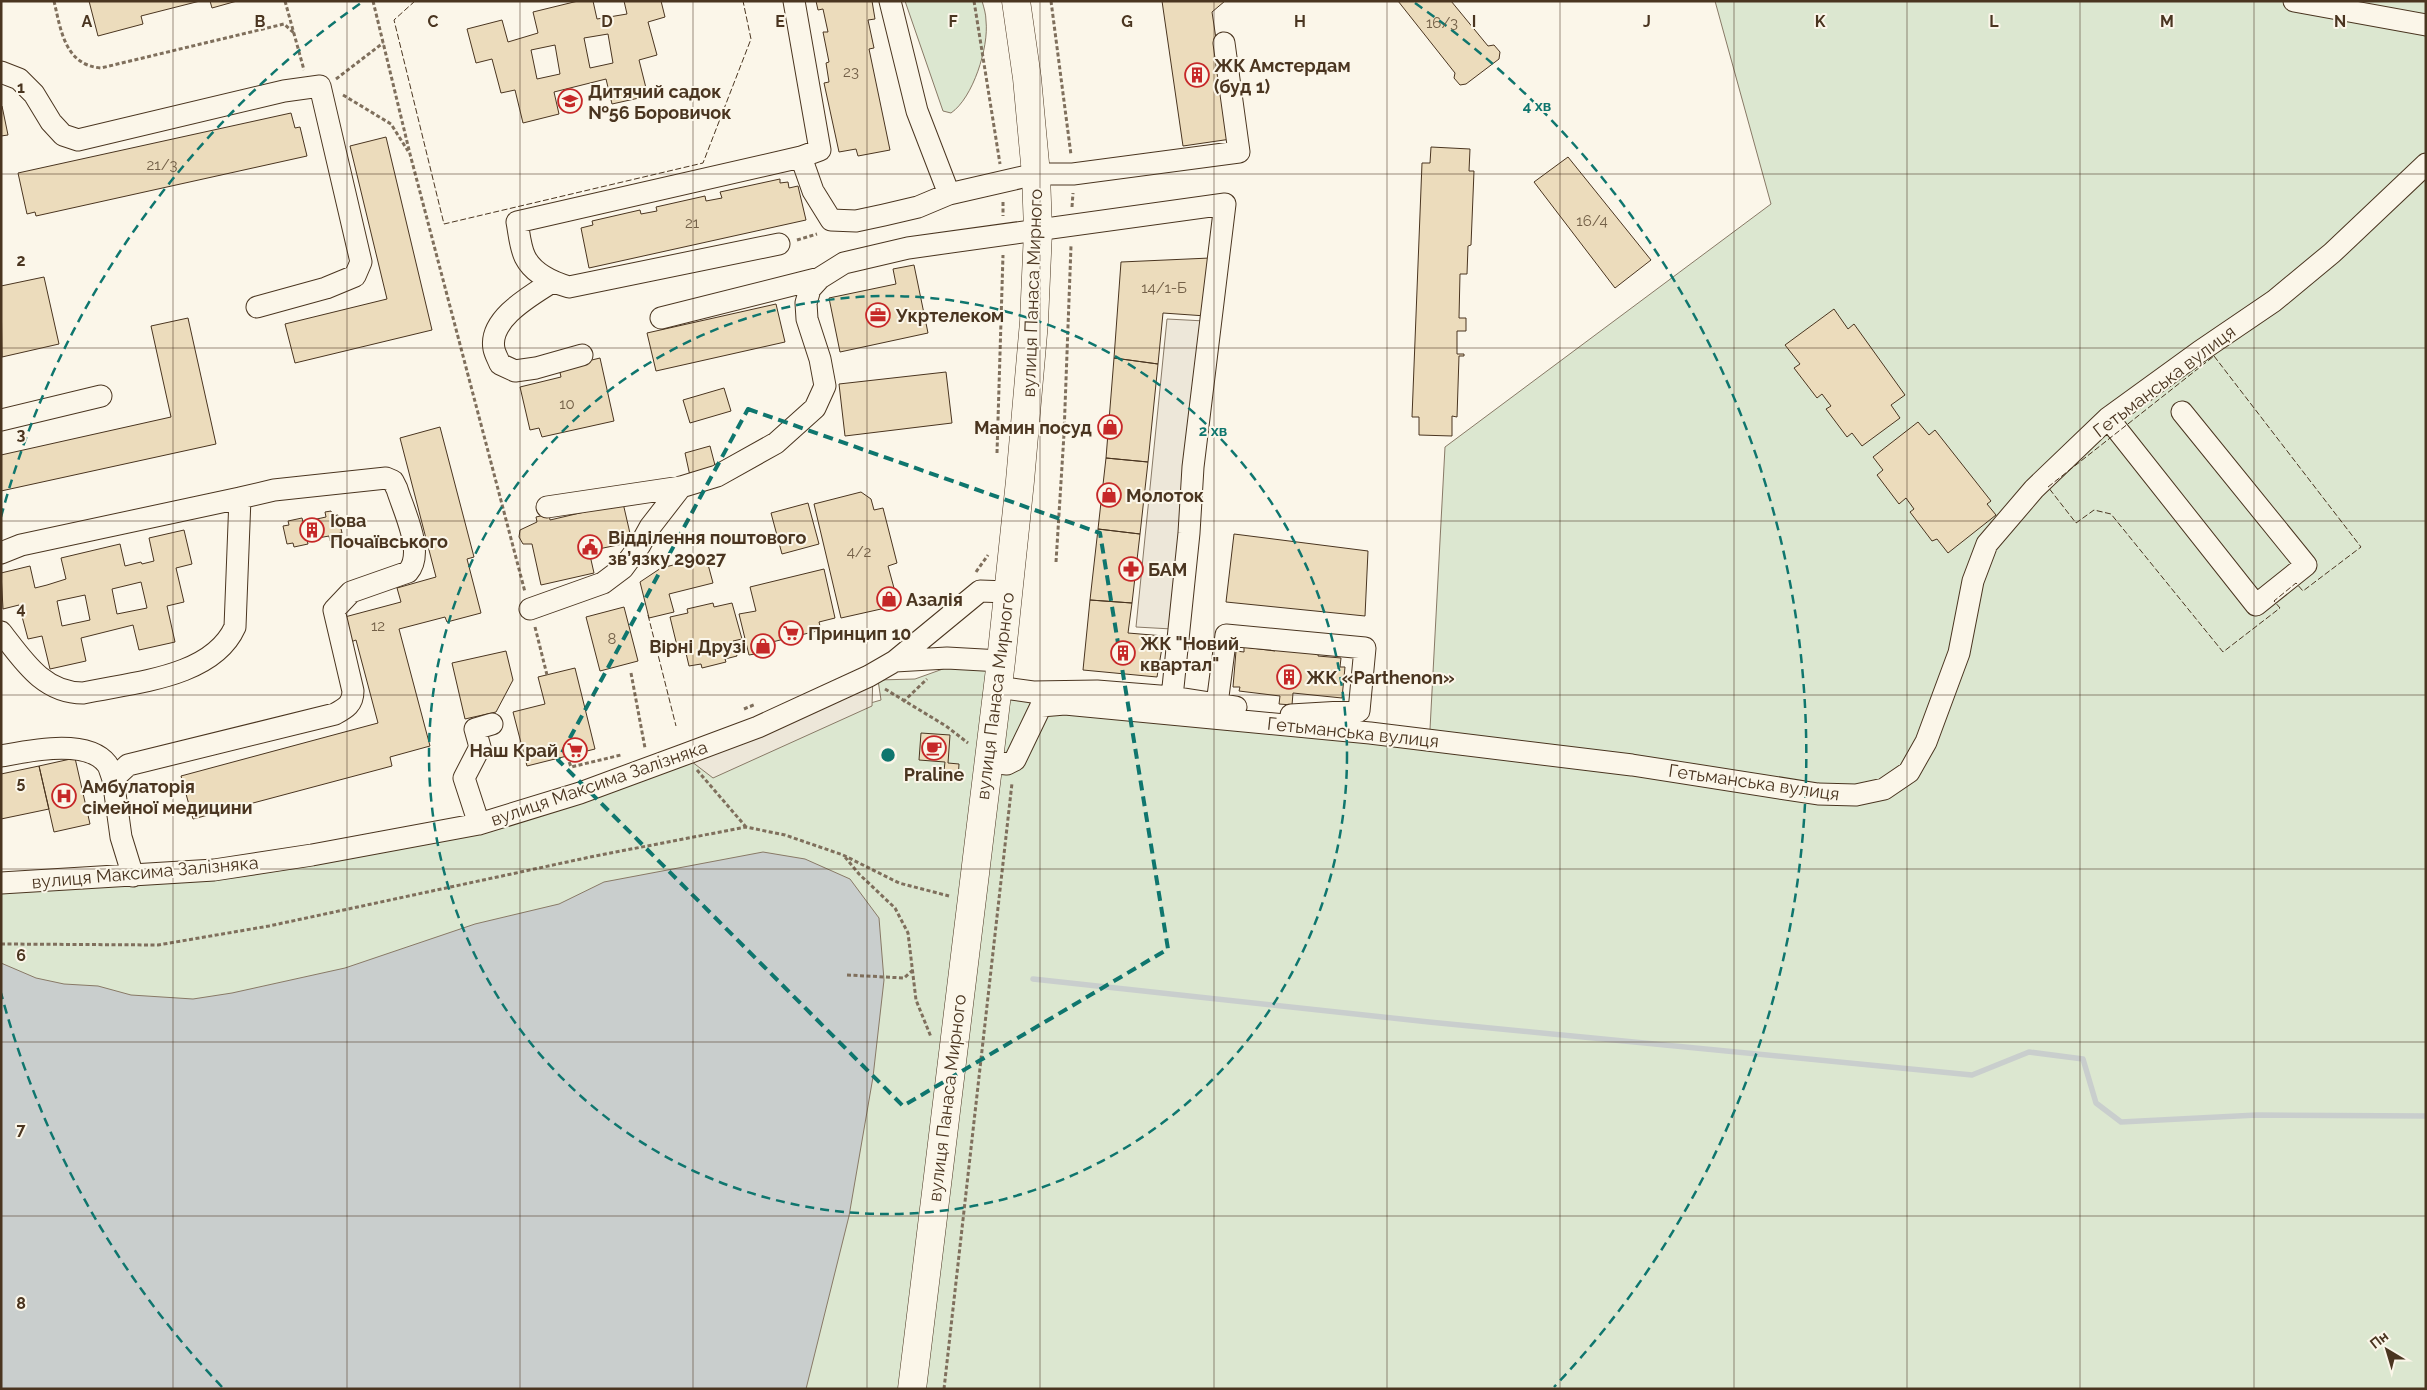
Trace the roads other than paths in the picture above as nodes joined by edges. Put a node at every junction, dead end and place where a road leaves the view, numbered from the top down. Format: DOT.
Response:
graph roads {
  1 [pos="794,1"];
  2 [pos="890,1"];
  3 [pos="1016,1"];
  4 [pos="2294,1"];
  5 [pos="2426,25"];
  6 [pos="1224,43"];
  7 [pos="1,72"];
  8 [pos="801,157"];
  9 [pos="2426,164"];
  10 [pos="1036,174"];
  11 [pos="949,194"];
  12 [pos="1038,231"];
  13 [pos="779,244"];
  14 [pos="820,278"];
  15 [pos="552,282"];
  16 [pos="257,308"];
  17 [pos="661,318"];
  18 [pos="582,355"];
  19 [pos="100,396"];
  20 [pos="2182,412"];
  21 [pos="2108,418"];
  22 [pos="1,420"];
  23 [pos="681,487"];
  24 [pos="240,498"];
  25 [pos="547,507"];
  26 [pos="1,553"];
  27 [pos="1008,592"];
  28 [pos="530,609"];
  29 [pos="1,632"];
  30 [pos="896,661"];
  31 [pos="999,674"];
  32 [pos="1172,697"];
  33 [pos="1217,704"];
  34 [pos="492,724"];
  35 [pos="1,756"];
  36 [pos="987,762"];
  37 [pos="113,779"];
  38 [pos="479,824"];
  39 [pos="133,876"];
  40 [pos="1,883"];
  41 [pos="912,1389"];
  1 -- 8 [label="street"];
  2 -- 11 [label="street"];
  3 -- 10 [label="main road, вулиця Панаса Мирного"];
  4 -- 5 [label="street"];
  6 -- 10 [label="street"];
  7 -- 16 [label="street"];
  8 -- 11 [label="street"];
  8 -- 15 [label="street"];
  9 -- 21 [label="street, Гетьманська вулиця"];
  10 -- 11 [label="street"];
  10 -- 12 [label="main road, вулиця Панаса Мирного"];
  12 -- 14 [label="street"];
  12 -- 27 [label="main road, вулиця Панаса Мирного"];
  12 -- 32 [label="street"];
  13 -- 15 [label="street"];
  14 -- 17 [label="street"];
  14 -- 23 [label="street"];
  15 -- 18 [label="street"];
  19 -- 22 [label="street"];
  20 -- 21 [label="street"];
  21 -- 36 [label="street, Гетьманська вулиця"];
  23 -- 25 [label="street"];
  23 -- 28 [label="street"];
  24 -- 26 [label="street"];
  24 -- 29 [label="street"];
  24 -- 37 [label="street"];
  27 -- 30 [label="street, вулиця Максима Залізняка"];
  27 -- 31 [label="main road, вулиця Панаса Мирного"];
  30 -- 31 [label="street"];
  30 -- 38 [label="street, вулиця Максима Залізняка"];
  31 -- 32 [label="street"];
  31 -- 36 [label="main road, вулиця Панаса Мирного"];
  32 -- 33 [label="street"];
  33 -- 33 [label="street"];
  34 -- 38 [label="street"];
  35 -- 37 [label="street"];
  36 -- 41 [label="main road, вулиця Панаса Мирного"];
  37 -- 39 [label="street"];
  38 -- 39 [label="street, вулиця Максима Залізняка"];
  39 -- 40 [label="street, вулиця Максима Залізняка"];
}
